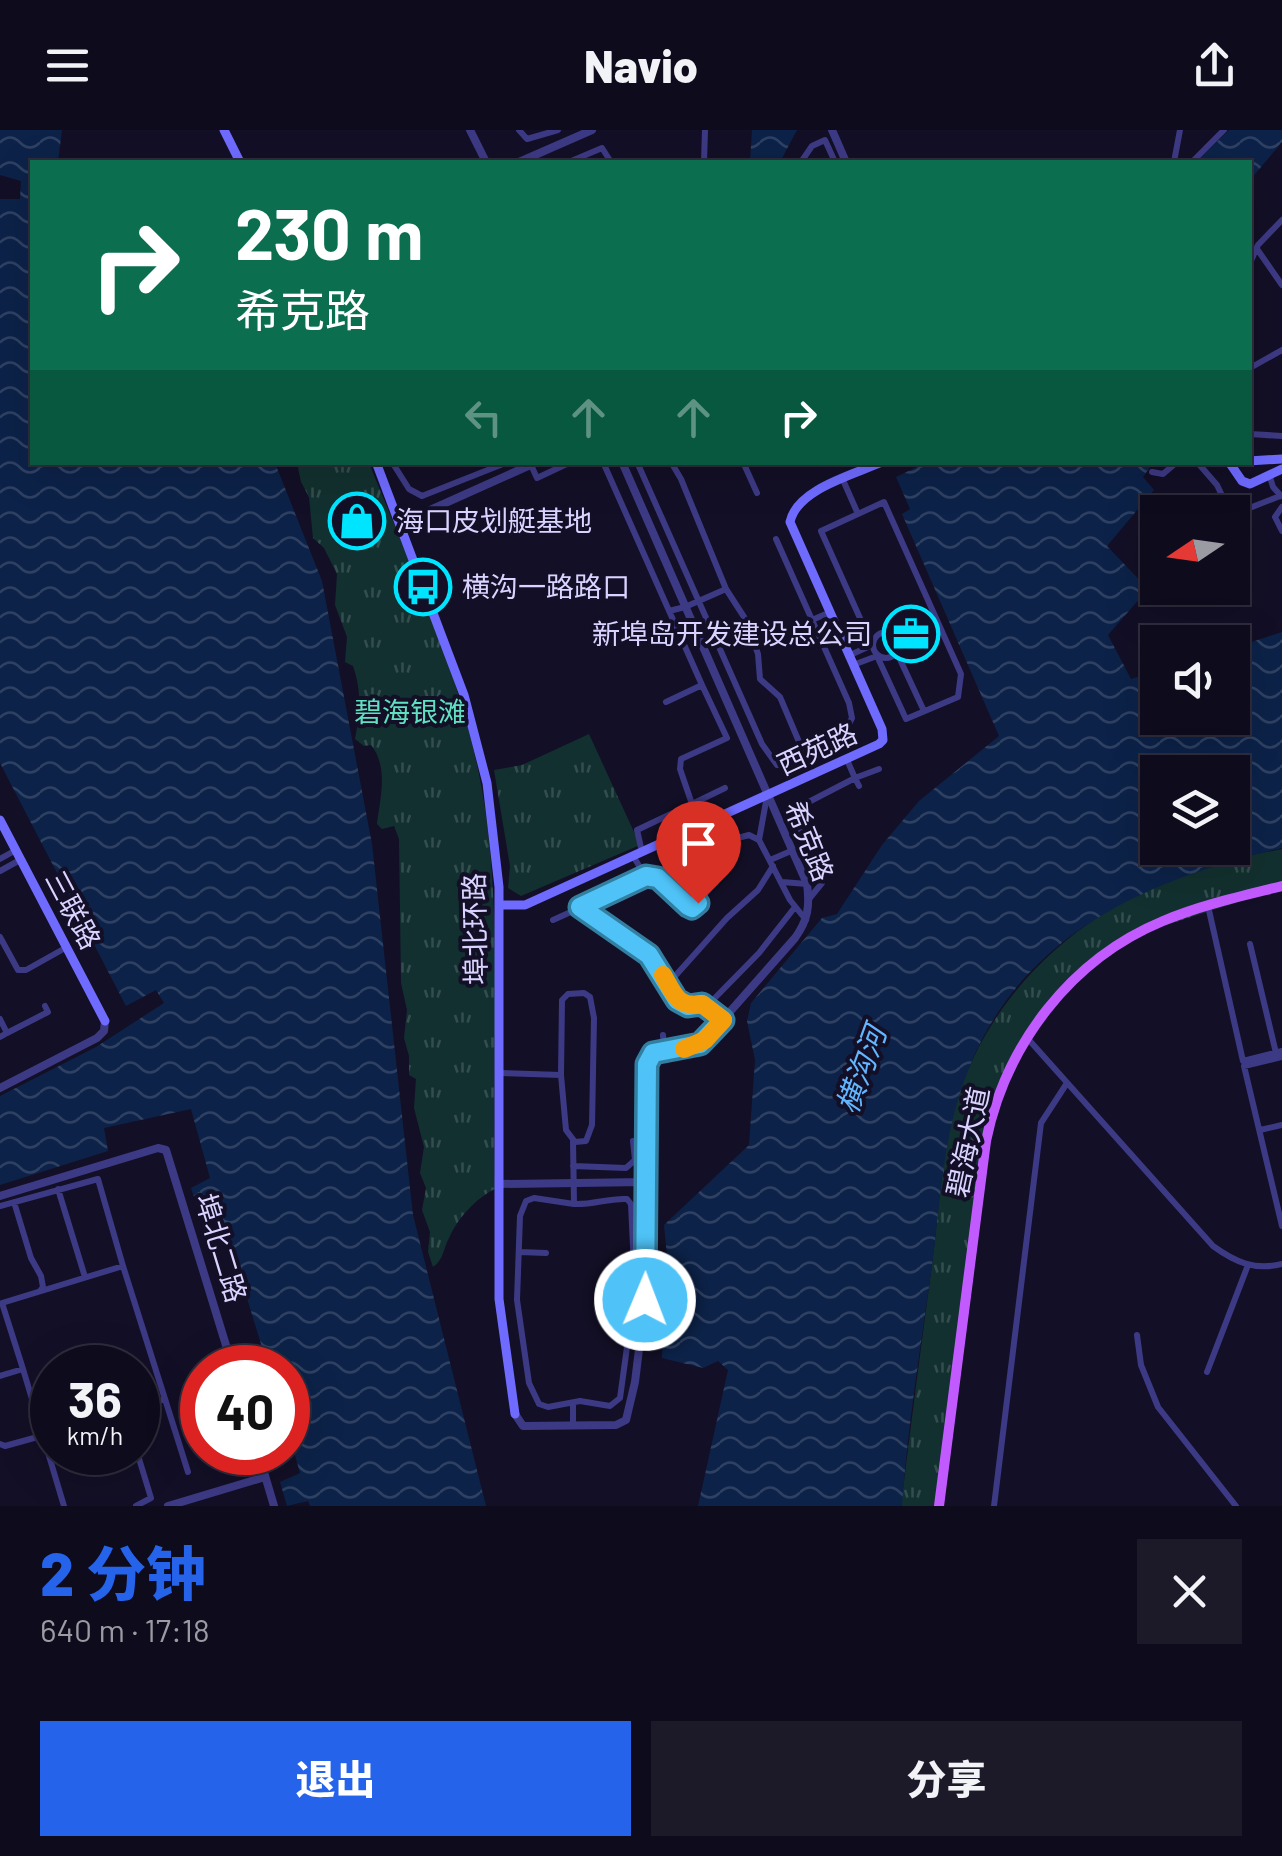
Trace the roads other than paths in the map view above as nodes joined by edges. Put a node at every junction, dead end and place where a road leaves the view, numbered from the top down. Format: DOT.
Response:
graph roads {
  1 [pos="224,130"];
  2 [pos="470,130"];
  3 [pos="518,130"];
  4 [pos="558,130"];
  5 [pos="592,130"];
  6 [pos="705,130"];
  7 [pos="832,130"];
  8 [pos="1180,130"];
  9 [pos="1224,130"];
  10 [pos="239,160"];
  11 [pos="485,160"];
  12 [pos="524,160"];
  13 [pos="574,160"];
  14 [pos="609,160"];
  15 [pos="704,160"];
  16 [pos="802,160"];
  17 [pos="840,160"];
  18 [pos="840,160"];
  19 [pos="1174,160"];
  20 [pos="1194,160"];
  21 [pos="1282,222"];
  22 [pos="1256,248"];
  23 [pos="1252,258"];
  24 [pos="1282,285"];
  25 [pos="1282,350"];
  26 [pos="1252,367"];
  27 [pos="1252,434"];
  28 [pos="1282,436"];
  29 [pos="1282,459"];
  30 [pos="1252,461"];
  31 [pos="377,465"];
  32 [pos="394,465"];
  33 [pos="500,465"];
  34 [pos="532,465"];
  35 [pos="534,465"];
  36 [pos="565,465"];
  37 [pos="604,465"];
  38 [pos="623,465"];
  39 [pos="638,465"];
  40 [pos="673,465"];
  41 [pos="744,465"];
  42 [pos="876,465"];
  43 [pos="1174,465"];
  44 [pos="1199,465"];
  45 [pos="1232,465"];
  46 [pos="1282,469"];
  47 [pos="1152,472"];
  48 [pos="1270,476"];
  49 [pos="844,480"];
  50 [pos="757,493"];
  51 [pos="1223,495"];
  52 [pos="1281,496"];
  53 [pos="1252,507"];
  54 [pos="1282,507"];
  55 [pos="858,514"];
  56 [pos="401,523"];
  57 [pos="1282,531"];
  58 [pos="776,539"];
  59 [pos="726,588"];
  60 [pos="699,602"];
  61 [pos="685,608"];
  62 [pos="669,611"];
  63 [pos="828,612"];
  64 [pos="812,620"];
  65 [pos="783,633"];
  66 [pos="872,645"];
  67 [pos="897,653"];
  68 [pos="877,656"];
  69 [pos="850,661"];
  70 [pos="702,685"];
  71 [pos="666,702"];
  72 [pos="924,711"];
  73 [pos="805,756"];
  74 [pos="847,760"];
  75 [pos="879,769"];
  76 [pos="857,782"];
  77 [pos="725,788"];
  78 [pos="767,796"];
  79 [pos="692,804"];
  80 [pos="722,816"];
  81 [pos="0,820"];
  82 [pos="689,831"];
  83 [pos="730,840"];
  84 [pos="759,840"];
  85 [pos="704,851"];
  86 [pos="791,851"];
  87 [pos="638,854"];
  88 [pos="18,855"];
  89 [pos="0,859"];
  90 [pos="771,863"];
  91 [pos="0,871"];
  92 [pos="646,876"];
  93 [pos="716,882"];
  94 [pos="782,882"];
  95 [pos="807,884"];
  96 [pos="1282,888"];
  97 [pos="677,896"];
  98 [pos="809,898"];
  99 [pos="499,905"];
  100 [pos="580,907"];
  101 [pos="795,908"];
  102 [pos="1208,908"];
  103 [pos="553,920"];
  104 [pos="806,920"];
  105 [pos="0,937"];
  106 [pos="1250,944"];
  107 [pos="67,947"];
  108 [pos="759,953"];
  109 [pos="774,963"];
  110 [pos="668,984"];
  111 [pos="45,1006"];
  112 [pos="706,1007"];
  113 [pos="0,1019"];
  114 [pos="105,1020"];
  115 [pos="723,1020"];
  116 [pos="4,1035"];
  117 [pos="662,1036"];
  118 [pos="1029,1040"];
  119 [pos="664,1050"];
  120 [pos="1280,1054"];
  121 [pos="1243,1064"];
  122 [pos="499,1073"];
  123 [pos="561,1075"];
  124 [pos="1067,1083"];
  125 [pos="0,1088"];
  126 [pos="1282,1125"];
  127 [pos="1260,1130"];
  128 [pos="574,1140"];
  129 [pos="634,1141"];
  130 [pos="572,1173"];
  131 [pos="645,1182"];
  132 [pos="1282,1182"];
  133 [pos="499,1184"];
  134 [pos="1272,1184"];
  135 [pos="58,1189"];
  136 [pos="0,1196"];
  137 [pos="14,1202"];
  138 [pos="574,1204"];
  139 [pos="0,1206"];
  140 [pos="1282,1226"];
  141 [pos="520,1252"];
  142 [pos="546,1253"];
  143 [pos="1282,1264"];
  144 [pos="1248,1265"];
  145 [pos="123,1266"];
  146 [pos="85,1278"];
  147 [pos="39,1292"];
  148 [pos="1,1301"];
  149 [pos="1137,1335"];
  150 [pos="226,1345"];
  151 [pos="23,1369"];
  152 [pos="1206,1372"];
  153 [pos="0,1376"];
  154 [pos="30,1392"];
  155 [pos="165,1399"];
  156 [pos="160,1401"];
  157 [pos="573,1403"];
  158 [pos="515,1414"];
  159 [pos="573,1425"];
  160 [pos="30,1439"];
  161 [pos="0,1444"];
  162 [pos="180,1447"];
  163 [pos="55,1475"];
  164 [pos="144,1475"];
  165 [pos="265,1477"];
  166 [pos="64,1506"];
  167 [pos="136,1506"];
  168 [pos="168,1506"];
  169 [pos="274,1506"];
  170 [pos="940,1506"];
  171 [pos="994,1506"];
  172 [pos="1236,1506"];
  1 -- 10 [label="main road"];
  2 -- 11 [label="street"];
  3 -- 4 [label="street"];
  5 -- 12 [label="street"];
  6 -- 15 [label="street"];
  7 -- 17 [label="street"];
  8 -- 19 [label="street"];
  9 -- 20 [label="street"];
  13 -- 14 [label="street"];
  16 -- 18 [label="street"];
  21 -- 22 [label="street"];
  22 -- 23 [label="street"];
  22 -- 24 [label="street"];
  25 -- 26 [label="street"];
  27 -- 28 [label="street"];
  29 -- 30 [label="main road"];
  31 -- 56 [label="main road, 埠北环路"];
  32 -- 33 [label="street"];
  34 -- 56 [label="street"];
  35 -- 36 [label="street"];
  37 -- 62 [label="street"];
  38 -- 61 [label="street, 希克路"];
  39 -- 60 [label="street"];
  40 -- 59 [label="street"];
  41 -- 50 [label="street"];
  42 -- 49 [label="main road, 西苑路"];
  43 -- 47 [label="street"];
  44 -- 51 [label="street"];
  45 -- 48 [label="main road"];
  46 -- 48 [label="main road"];
  48 -- 52 [label="street"];
  49 -- 55 [label="street"];
  49 -- 63 [label="main road, 西苑路"];
  52 -- 53 [label="street"];
  54 -- 57 [label="street"];
  55 -- 66 [label="street"];
  55 -- 72 [label="street"];
  56 -- 99 [label="main road, 埠北环路"];
  58 -- 64 [label="street"];
  59 -- 60 [label="street"];
  59 -- 73 [label="street"];
  60 -- 61 [label="street"];
  60 -- 73 [label="street"];
  61 -- 62 [label="street"];
  61 -- 78 [label="street, 希克路"];
  62 -- 70 [label="street"];
  63 -- 64 [label="street"];
  63 -- 69 [label="main road, 西苑路"];
  64 -- 65 [label="street"];
  64 -- 73 [label="street"];
  66 -- 67 [label="street"];
  66 -- 68 [label="street"];
  66 -- 69 [label="street"];
  67 -- 68 [label="street"];
  67 -- 72 [label="street"];
  68 -- 69 [label="street"];
  68 -- 72 [label="street"];
  69 -- 74 [label="main road, 西苑路"];
  70 -- 71 [label="street"];
  70 -- 79 [label="street"];
  74 -- 76 [label="street"];
  74 -- 78 [label="main road, 西苑路"];
  75 -- 76 [label="street"];
  76 -- 98 [label="street"];
  77 -- 79 [label="street"];
  78 -- 80 [label="main road, 西苑路"];
  78 -- 84 [label="street"];
  78 -- 86 [label="street, 希克路"];
  79 -- 87 [label="street"];
  80 -- 82 [label="main road, 西苑路"];
  80 -- 83 [label="street"];
  81 -- 88 [label="main road, 三联路"];
  82 -- 85 [label="street"];
  82 -- 87 [label="main road, 西苑路"];
  83 -- 84 [label="street"];
  83 -- 85 [label="street"];
  84 -- 90 [label="street"];
  85 -- 92 [label="street"];
  85 -- 97 [label="street"];
  86 -- 90 [label="street"];
  86 -- 95 [label="street, 希克路"];
  87 -- 92 [label="street"];
  87 -- 99 [label="main road, 西苑路"];
  88 -- 89 [label="street"];
  88 -- 91 [label="street"];
  88 -- 107 [label="main road, 三联路"];
  90 -- 94 [label="street"];
  90 -- 110 [label="street"];
  92 -- 97 [label="street"];
  92 -- 100 [label="street"];
  93 -- 97 [label="street"];
  94 -- 95 [label="street"];
  94 -- 101 [label="street"];
  95 -- 98 [label="street, 希克路"];
  96 -- 102 [label="main road, 碧海大道"];
  98 -- 104 [label="street, 希克路"];
  99 -- 122 [label="main road, 埠北环路"];
  100 -- 103 [label="street"];
  100 -- 110 [label="street"];
  101 -- 104 [label="street"];
  101 -- 108 [label="street"];
  102 -- 118 [label="main road, 碧海大道"];
  102 -- 121 [label="street"];
  102 -- 170 [label="main road, 碧海大道"];
  104 -- 109 [label="street, 希克路"];
  105 -- 107 [label="street"];
  106 -- 120 [label="street"];
  107 -- 114 [label="main road, 三联路"];
  108 -- 109 [label="street"];
  108 -- 112 [label="street"];
  109 -- 115 [label="street, 希克路"];
  110 -- 112 [label="street"];
  111 -- 116 [label="street"];
  112 -- 115 [label="street"];
  113 -- 116 [label="street"];
  114 -- 125 [label="street"];
  115 -- 119 [label="street, 希克路"];
  117 -- 119 [label="street"];
  118 -- 124 [label="street"];
  118 -- 170 [label="main road, 碧海大道"];
  119 -- 131 [label="street"];
  120 -- 121 [label="street"];
  121 -- 127 [label="street"];
  122 -- 123 [label="street"];
  122 -- 133 [label="main road, 埠北环路"];
  123 -- 128 [label="street"];
  123 -- 128 [label="street"];
  124 -- 144 [label="street"];
  124 -- 171 [label="street"];
  126 -- 127 [label="street"];
  127 -- 134 [label="street"];
  128 -- 130 [label="street"];
  129 -- 130 [label="street"];
  130 -- 131 [label="street"];
  130 -- 133 [label="street"];
  130 -- 138 [label="street"];
  131 -- 159 [label="street"];
  132 -- 134 [label="street"];
  133 -- 158 [label="main road, 埠北环路"];
  134 -- 140 [label="street"];
  135 -- 137 [label="street"];
  135 -- 145 [label="street"];
  135 -- 146 [label="street"];
  136 -- 150 [label="street, 埠北二路"];
  137 -- 139 [label="street"];
  137 -- 147 [label="street"];
  138 -- 141 [label="street"];
  138 -- 157 [label="street"];
  141 -- 142 [label="street"];
  141 -- 157 [label="street"];
  143 -- 144 [label="street"];
  144 -- 152 [label="street"];
  145 -- 146 [label="street"];
  145 -- 155 [label="street"];
  146 -- 147 [label="street"];
  147 -- 148 [label="street"];
  148 -- 151 [label="street"];
  149 -- 172 [label="street"];
  151 -- 153 [label="street"];
  151 -- 154 [label="street"];
  155 -- 156 [label="street"];
  155 -- 162 [label="street"];
  157 -- 159 [label="street"];
  158 -- 159 [label="street"];
  160 -- 161 [label="street"];
  163 -- 166 [label="street"];
  164 -- 167 [label="street"];
  165 -- 168 [label="street"];
  165 -- 169 [label="street"];
}
